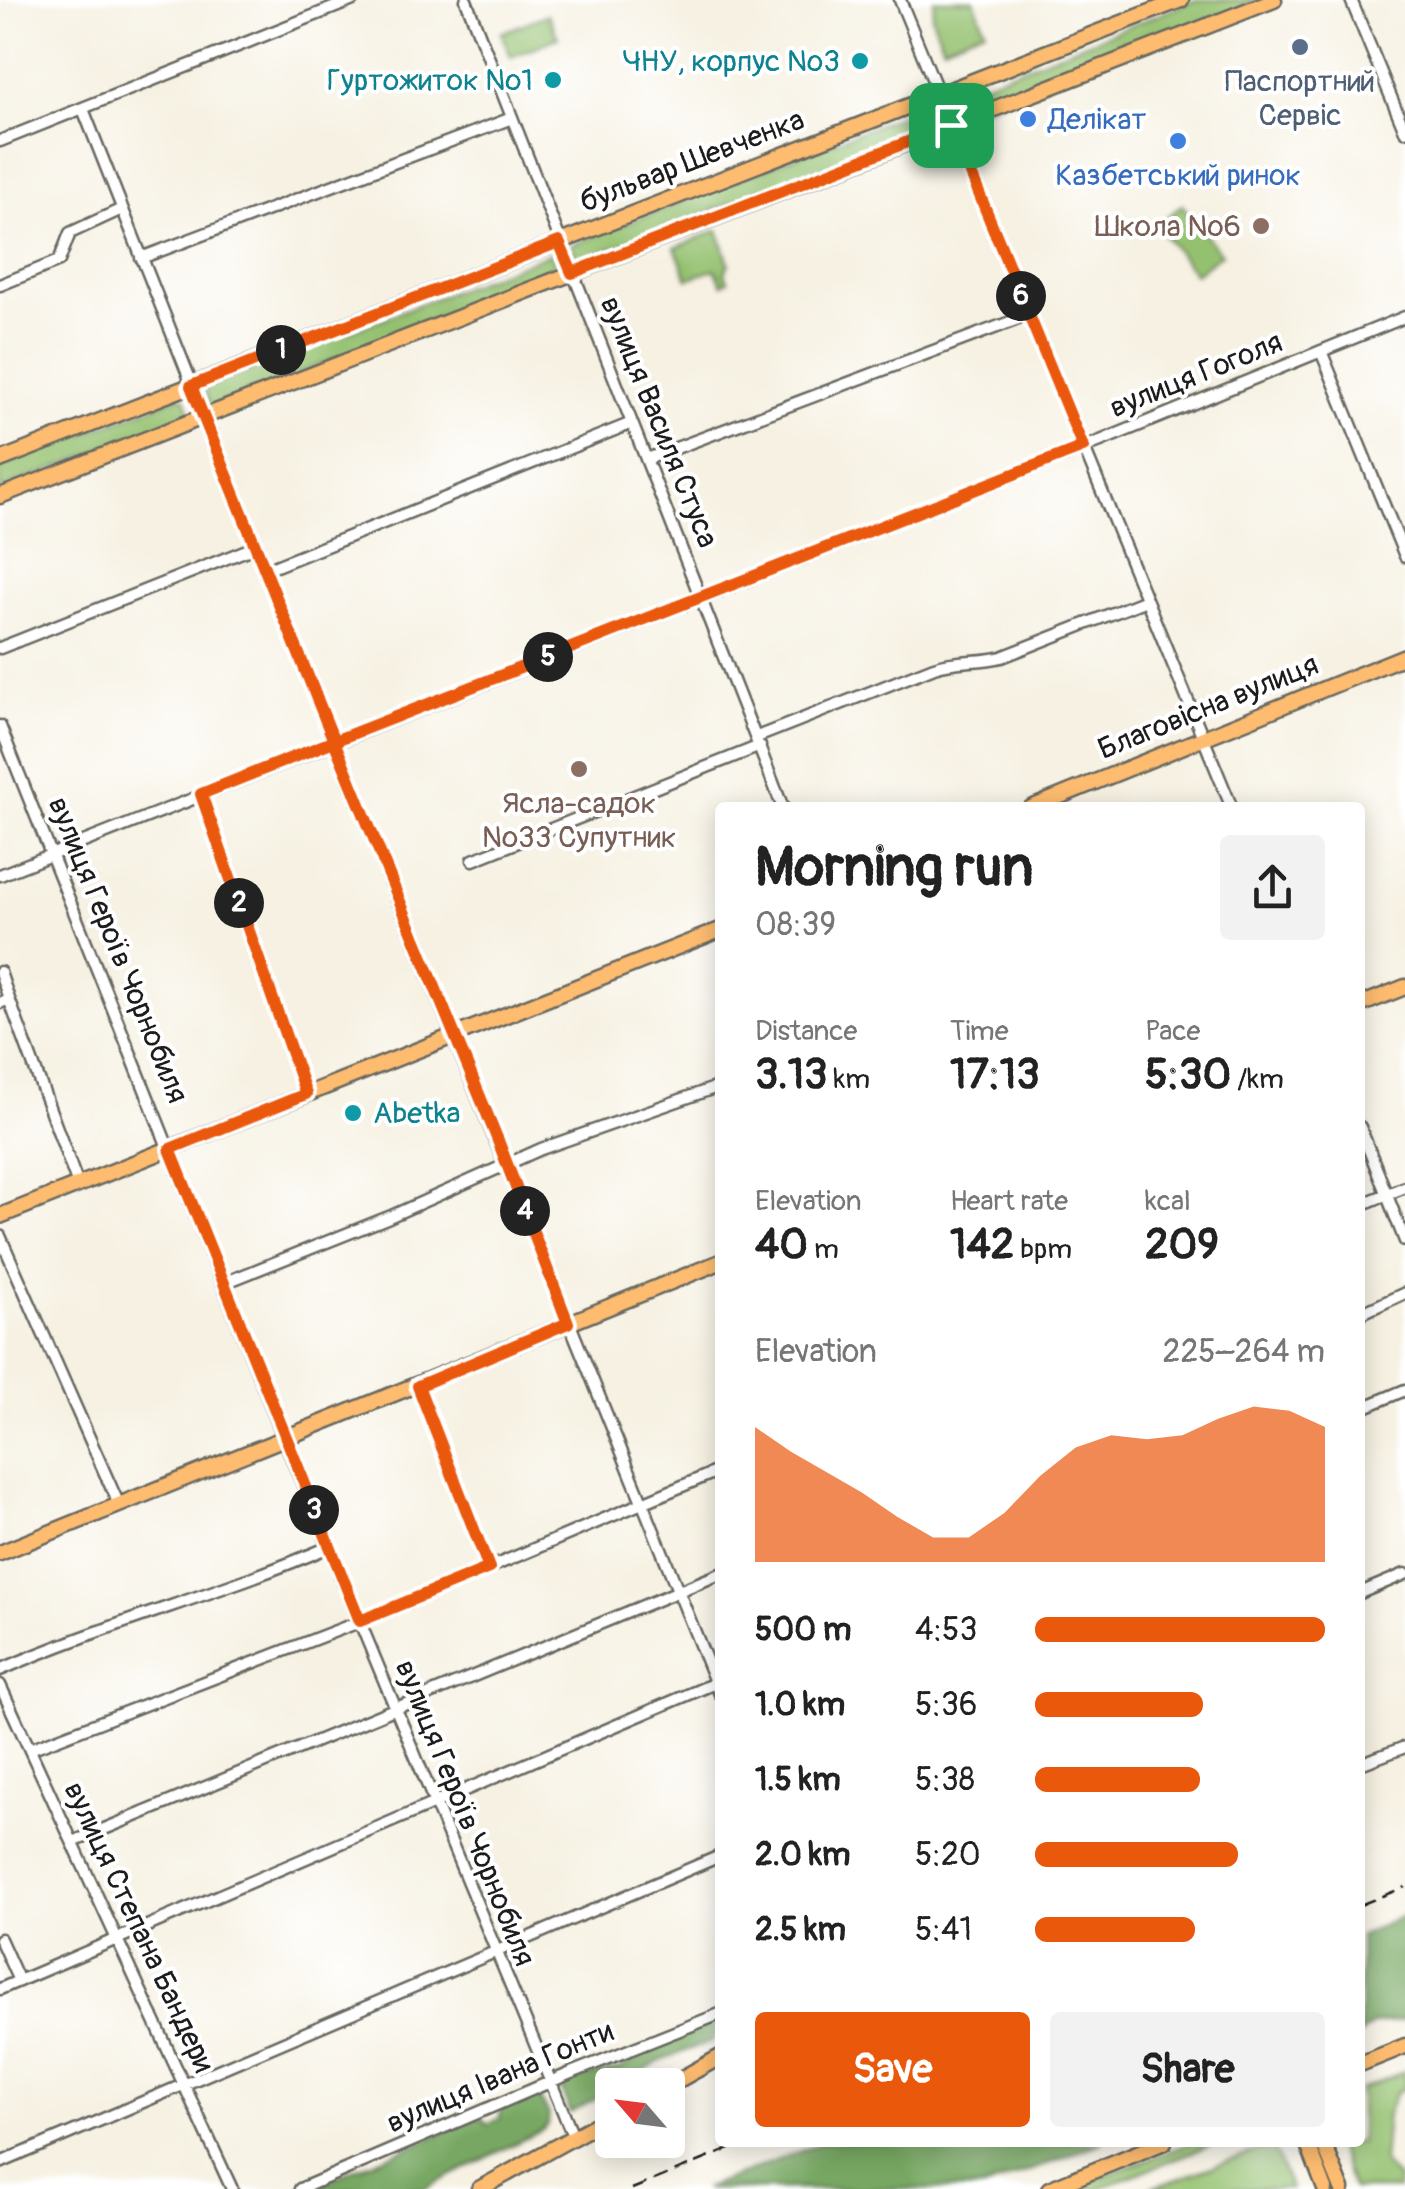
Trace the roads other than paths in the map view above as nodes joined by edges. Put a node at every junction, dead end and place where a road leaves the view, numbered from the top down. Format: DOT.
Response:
graph roads {
  1 [pos="353,0"];
  2 [pos="466,0"];
  3 [pos="900,0"];
  4 [pos="1180,0"];
  5 [pos="1274,0"];
  6 [pos="1352,0"];
  7 [pos="938,94"];
  8 [pos="83,109"];
  9 [pos="512,118"];
  10 [pos="951,125"];
  11 [pos="1405,131"];
  12 [pos="0,141"];
  13 [pos="122,209"];
  14 [pos="559,242"];
  15 [pos="141,258"];
  16 [pos="572,273"];
  17 [pos="0,285"];
  18 [pos="1029,314"];
  19 [pos="1405,317"];
  20 [pos="1321,351"];
  21 [pos="191,386"];
  22 [pos="203,416"];
  23 [pos="632,422"];
  24 [pos="1083,447"];
  25 [pos="0,460"];
  26 [pos="648,460"];
  27 [pos="0,496"];
  28 [pos="257,546"];
  29 [pos="1405,556"];
  30 [pos="266,570"];
  31 [pos="702,596"];
  32 [pos="1146,600"];
  33 [pos="0,648"];
  34 [pos="1405,656"];
  35 [pos="0,726"];
  36 [pos="1204,740"];
  37 [pos="334,741"];
  38 [pos="758,742"];
  39 [pos="201,794"];
  40 [pos="782,802"];
  41 [pos="1046,802"];
  42 [pos="1230,802"];
  43 [pos="52,854"];
  44 [pos="473,860"];
  45 [pos="0,875"];
  46 [pos="715,932"];
  47 [pos="0,972"];
  48 [pos="1405,987"];
  49 [pos="5,1001"];
  50 [pos="1365,1003"];
  51 [pos="454,1035"];
  52 [pos="715,1088"];
  53 [pos="306,1094"];
  54 [pos="1365,1140"];
  55 [pos="170,1149"];
  56 [pos="507,1164"];
  57 [pos="78,1185"];
  58 [pos="1405,1187"];
  59 [pos="1388,1195"];
  60 [pos="1365,1203"];
  61 [pos="0,1216"];
  62 [pos="0,1236"];
  63 [pos="1405,1241"];
  64 [pos="715,1264"];
  65 [pos="224,1283"];
  66 [pos="1405,1292"];
  67 [pos="1365,1312"];
  68 [pos="568,1323"];
  69 [pos="418,1386"];
  70 [pos="1405,1390"];
  71 [pos="1365,1406"];
  72 [pos="286,1439"];
  73 [pos="715,1472"];
  74 [pos="641,1502"];
  75 [pos="119,1505"];
  76 [pos="329,1547"];
  77 [pos="0,1553"];
  78 [pos="489,1568"];
  79 [pos="1405,1574"];
  80 [pos="715,1576"];
  81 [pos="677,1591"];
  82 [pos="1365,1591"];
  83 [pos="360,1621"];
  84 [pos="0,1670"];
  85 [pos="715,1679"];
  86 [pos="0,1685"];
  87 [pos="715,1687"];
  88 [pos="394,1710"];
  89 [pos="1405,1747"];
  90 [pos="30,1749"];
  91 [pos="1365,1762"];
  92 [pos="433,1802"];
  93 [pos="73,1842"];
  94 [pos="715,1858"];
  95 [pos="117,1938"];
  96 [pos="0,1939"];
  97 [pos="496,1952"];
  98 [pos="19,1981"];
  99 [pos="0,1989"];
  100 [pos="715,2016"];
  101 [pos="1405,2046"];
  102 [pos="715,2060"];
  103 [pos="1365,2062"];
  104 [pos="685,2077"];
  105 [pos="550,2083"];
  106 [pos="184,2084"];
  107 [pos="595,2126"];
  108 [pos="574,2138"];
  109 [pos="1152,2147"];
  110 [pos="1308,2147"];
  111 [pos="1326,2147"];
  112 [pos="0,2163"];
  113 [pos="232,2189"];
  114 [pos="300,2189"];
  115 [pos="479,2189"];
  116 [pos="1048,2189"];
  117 [pos="1325,2189"];
  118 [pos="1342,2189"];
  1 -- 8 [label="street"];
  2 -- 9 [label="street, вулиця Василя Стуса"];
  3 -- 7 [label="street"];
  4 -- 7 [label="main road, бульвар Шевченка"];
  5 -- 10 [label="main road, бульвар Шевченка"];
  6 -- 11 [label="street"];
  7 -- 10 [label="street"];
  7 -- 14 [label="main road, бульвар Шевченка"];
  8 -- 12 [label="street"];
  8 -- 13 [label="street"];
  9 -- 14 [label="street, вулиця Василя Стуса"];
  9 -- 15 [label="street"];
  10 -- 16 [label="main road, бульвар Шевченка"];
  10 -- 18 [label="street"];
  13 -- 15 [label="street"];
  13 -- 17 [label="street"];
  14 -- 16 [label="street, вулиця Василя Стуса"];
  14 -- 21 [label="main road, бульвар Шевченка"];
  15 -- 21 [label="street"];
  16 -- 22 [label="main road, бульвар Шевченка"];
  16 -- 23 [label="street, вулиця Василя Стуса"];
  18 -- 24 [label="street"];
  18 -- 26 [label="street"];
  19 -- 20 [label="street, вулиця Гоголя"];
  20 -- 24 [label="street, вулиця Гоголя"];
  20 -- 29 [label="street"];
  21 -- 22 [label="street"];
  21 -- 25 [label="main road, бульвар Шевченка"];
  22 -- 27 [label="main road, бульвар Шевченка"];
  22 -- 28 [label="street"];
  23 -- 26 [label="street, вулиця Василя Стуса"];
  23 -- 30 [label="street"];
  24 -- 31 [label="street, вулиця Гоголя"];
  24 -- 32 [label="street"];
  26 -- 31 [label="street, вулиця Василя Стуса"];
  28 -- 30 [label="street"];
  28 -- 33 [label="street"];
  30 -- 37 [label="street"];
  31 -- 37 [label="street, вулиця Гоголя"];
  31 -- 38 [label="street, вулиця Василя Стуса"];
  32 -- 36 [label="street"];
  32 -- 38 [label="street"];
  34 -- 36 [label="main road, Благовісна вулиця"];
  35 -- 43 [label="street, вулиця Героїв Чорнобиля"];
  36 -- 41 [label="main road, Благовісна вулиця"];
  36 -- 42 [label="street"];
  37 -- 39 [label="street, вулиця Гоголя"];
  37 -- 51 [label="street"];
  38 -- 40 [label="street, вулиця Василя Стуса"];
  38 -- 44 [label="street"];
  39 -- 43 [label="street, вулиця Гоголя"];
  39 -- 53 [label="street"];
  43 -- 45 [label="street, вулиця Гоголя"];
  43 -- 55 [label="street, вулиця Героїв Чорнобиля"];
  46 -- 51 [label="main road"];
  47 -- 49 [label="street"];
  48 -- 50 [label="main road"];
  49 -- 57 [label="street"];
  51 -- 53 [label="main road"];
  51 -- 56 [label="street"];
  52 -- 56 [label="street"];
  53 -- 55 [label="main road"];
  54 -- 59 [label="street"];
  55 -- 57 [label="main road"];
  55 -- 65 [label="street, вулиця Героїв Чорнобиля"];
  56 -- 65 [label="street"];
  56 -- 68 [label="street"];
  57 -- 61 [label="main road"];
  58 -- 59 [label="street"];
  59 -- 60 [label="street"];
  59 -- 63 [label="street"];
  62 -- 75 [label="street"];
  64 -- 68 [label="main road"];
  65 -- 72 [label="street, вулиця Героїв Чорнобиля"];
  66 -- 67 [label="street"];
  68 -- 69 [label="main road"];
  68 -- 74 [label="street"];
  69 -- 72 [label="main road"];
  69 -- 78 [label="street"];
  70 -- 71 [label="street"];
  72 -- 75 [label="main road"];
  72 -- 76 [label="street, вулиця Героїв Чорнобиля"];
  73 -- 74 [label="street"];
  74 -- 78 [label="street"];
  74 -- 81 [label="street"];
  75 -- 77 [label="main road"];
  76 -- 83 [label="street, вулиця Героїв Чорнобиля"];
  76 -- 84 [label="street"];
  78 -- 83 [label="street"];
  79 -- 82 [label="street"];
  80 -- 81 [label="street"];
  81 -- 85 [label="street"];
  81 -- 88 [label="street"];
  83 -- 88 [label="street, вулиця Героїв Чорнобиля"];
  83 -- 90 [label="street"];
  86 -- 90 [label="street, вулиця Степана Бандери"];
  87 -- 92 [label="street"];
  88 -- 92 [label="street, вулиця Героїв Чорнобиля"];
  88 -- 93 [label="street"];
  89 -- 91 [label="street"];
  90 -- 93 [label="street, вулиця Степана Бандери"];
  92 -- 95 [label="street"];
  92 -- 97 [label="street, вулиця Героїв Чорнобиля"];
  93 -- 95 [label="street, вулиця Степана Бандери"];
  94 -- 97 [label="street"];
  95 -- 98 [label="street"];
  95 -- 106 [label="street, вулиця Степана Бандери"];
  96 -- 98 [label="street"];
  97 -- 105 [label="street, вулиця Героїв Чорнобиля"];
  97 -- 106 [label="street"];
  98 -- 99 [label="street"];
  100 -- 105 [label="street, вулиця Івана Гонти"];
  101 -- 103 [label="main road"];
  102 -- 104 [label="main road"];
  105 -- 108 [label="street, вулиця Героїв Чорнобиля"];
  105 -- 114 [label="street, вулиця Івана Гонти"];
  106 -- 112 [label="street"];
  106 -- 113 [label="street, вулиця Степана Бандери"];
  107 -- 108 [label="main road"];
  108 -- 115 [label="main road"];
  109 -- 116 [label="main road"];
  110 -- 117 [label="main road"];
  111 -- 118 [label="main road"];
}
